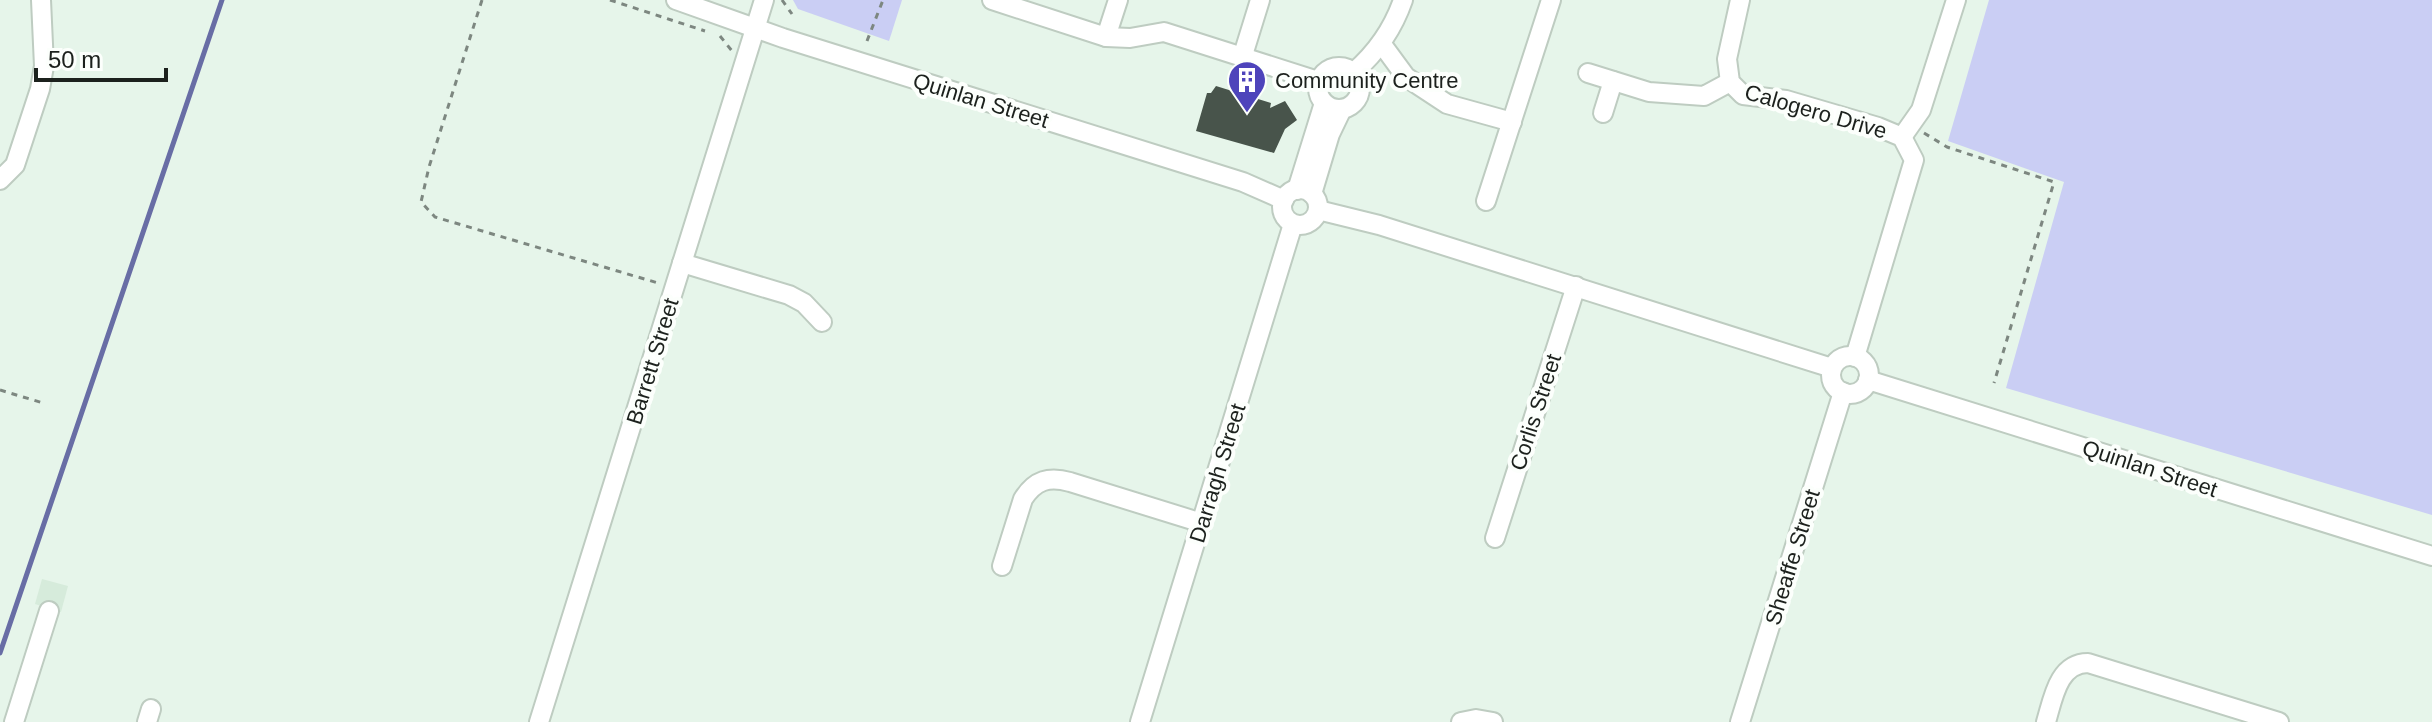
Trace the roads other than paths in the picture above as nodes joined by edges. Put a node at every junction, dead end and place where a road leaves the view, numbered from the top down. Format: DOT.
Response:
graph roads {
  1 [pos="41,0"];
  2 [pos="676,0"];
  3 [pos="764,0"];
  4 [pos="992,0"];
  5 [pos="1118,0"];
  6 [pos="1260,0"];
  7 [pos="1403,0"];
  8 [pos="1551,0"];
  9 [pos="1740,0"];
  10 [pos="1956,0"];
  11 [pos="755,28"];
  12 [pos="1106,37"];
  13 [pos="1381,43"];
  14 [pos="1243,55"];
  15 [pos="1354,72"];
  16 [pos="1588,73"];
  17 [pos="1318,81"];
  18 [pos="1613,81"];
  19 [pos="1730,82"];
  20 [pos="1333,106"];
  21 [pos="1603,113"];
  22 [pos="1512,122"];
  23 [pos="1906,131"];
  24 [pos="0,180"];
  25 [pos="1303,199"];
  26 [pos="1486,201"];
  27 [pos="1293,224"];
  28 [pos="682,263"];
  29 [pos="1576,286"];
  30 [pos="822,322"];
  31 [pos="1855,357"];
  32 [pos="1832,368"];
  33 [pos="1868,380"];
  34 [pos="1843,392"];
  35 [pos="1202,523"];
  36 [pos="1495,538"];
  37 [pos="2432,556"];
  38 [pos="1002,566"];
  39 [pos="49,611"];
  40 [pos="2275,721"];
  41 [pos="14,722"];
  42 [pos="539,722"];
  43 [pos="1140,722"];
  44 [pos="1461,722"];
  45 [pos="1493,722"];
  46 [pos="1740,722"];
  47 [pos="2046,722"];
  1 -- 24 [label="street"];
  2 -- 11 [label="street, Quinlan Street"];
  3 -- 11 [label="street, Barrett Street"];
  4 -- 12 [label="street"];
  5 -- 12 [label="street"];
  6 -- 14 [label="street"];
  7 -- 13 [label="street"];
  8 -- 22 [label="street"];
  9 -- 19 [label="street, Calogero Drive"];
  10 -- 23 [label="street"];
  11 -- 25 [label="street, Quinlan Street"];
  11 -- 28 [label="street, Barrett Street"];
  12 -- 14 [label="street"];
  13 -- 15 [label="street"];
  13 -- 22 [label="street"];
  14 -- 17 [label="street"];
  15 -- 17 [label="street"];
  15 -- 20 [label="street"];
  16 -- 18 [label="street"];
  17 -- 20 [label="street"];
  18 -- 19 [label="street"];
  18 -- 21 [label="street"];
  19 -- 23 [label="street, Calogero Drive"];
  20 -- 25 [label="street"];
  22 -- 26 [label="street"];
  23 -- 31 [label="street, Calogero Drive"];
  25 -- 27 [label="street"];
  25 -- 27 [label="street"];
  25 -- 29 [label="street, Quinlan Street"];
  27 -- 35 [label="street, Darragh Street"];
  28 -- 30 [label="street"];
  28 -- 42 [label="street, Barrett Street"];
  29 -- 32 [label="street, Quinlan Street"];
  29 -- 36 [label="street, Corlis Street"];
  31 -- 32 [label="street"];
  31 -- 33 [label="street"];
  32 -- 34 [label="street"];
  33 -- 34 [label="street"];
  33 -- 37 [label="street, Quinlan Street"];
  34 -- 46 [label="street, Sheaffe Street"];
  35 -- 38 [label="street"];
  35 -- 43 [label="street, Darragh Street"];
  39 -- 41 [label="street"];
  40 -- 47 [label="street"];
  44 -- 45 [label="street"];
}
